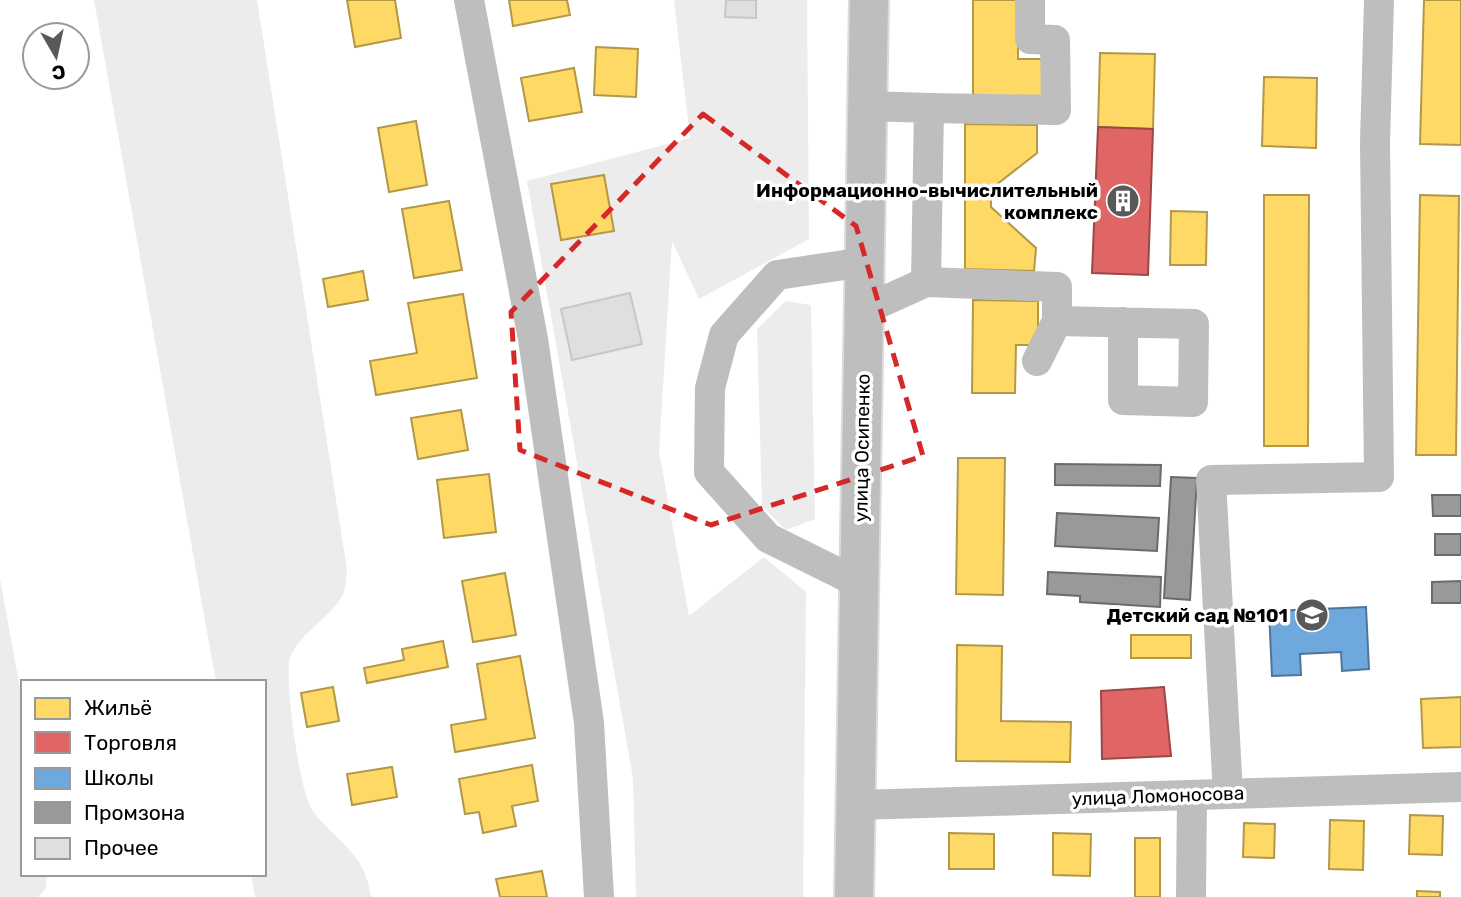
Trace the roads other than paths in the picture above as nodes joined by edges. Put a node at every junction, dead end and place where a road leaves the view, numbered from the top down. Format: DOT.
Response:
graph roads {
  1 [pos="469,0"];
  2 [pos="869,0"];
  3 [pos="1030,0"];
  4 [pos="1378,0"];
  5 [pos="868,106"];
  6 [pos="929,107"];
  7 [pos="865,261"];
  8 [pos="926,282"];
  9 [pos="864,310"];
  10 [pos="1057,321"];
  11 [pos="1123,323"];
  12 [pos="1037,361"];
  13 [pos="859,583"];
  14 [pos="1461,787"];
  15 [pos="1228,794"];
  16 [pos="1192,795"];
  17 [pos="856,805"];
  18 [pos="599,897"];
  19 [pos="854,897"];
  20 [pos="1191,897"];
  1 -- 18 [label="street"];
  2 -- 5 [label="main road, улица Осипенко"];
  3 -- 6 [label="street"];
  4 -- 15 [label="street"];
  5 -- 6 [label="street"];
  5 -- 7 [label="main road, улица Осипенко"];
  6 -- 8 [label="street"];
  7 -- 9 [label="main road, улица Осипенко"];
  7 -- 13 [label="street"];
  8 -- 9 [label="street"];
  8 -- 10 [label="street"];
  9 -- 13 [label="main road, улица Осипенко"];
  10 -- 11 [label="street"];
  10 -- 12 [label="street"];
  13 -- 17 [label="main road, улица Осипенко"];
  14 -- 15 [label="street, улица Ломоносова"];
  15 -- 16 [label="street, улица Ломоносова"];
  16 -- 17 [label="street, улица Ломоносова"];
  16 -- 20 [label="street"];
  17 -- 19 [label="main road, улица Осипенко"];
}
